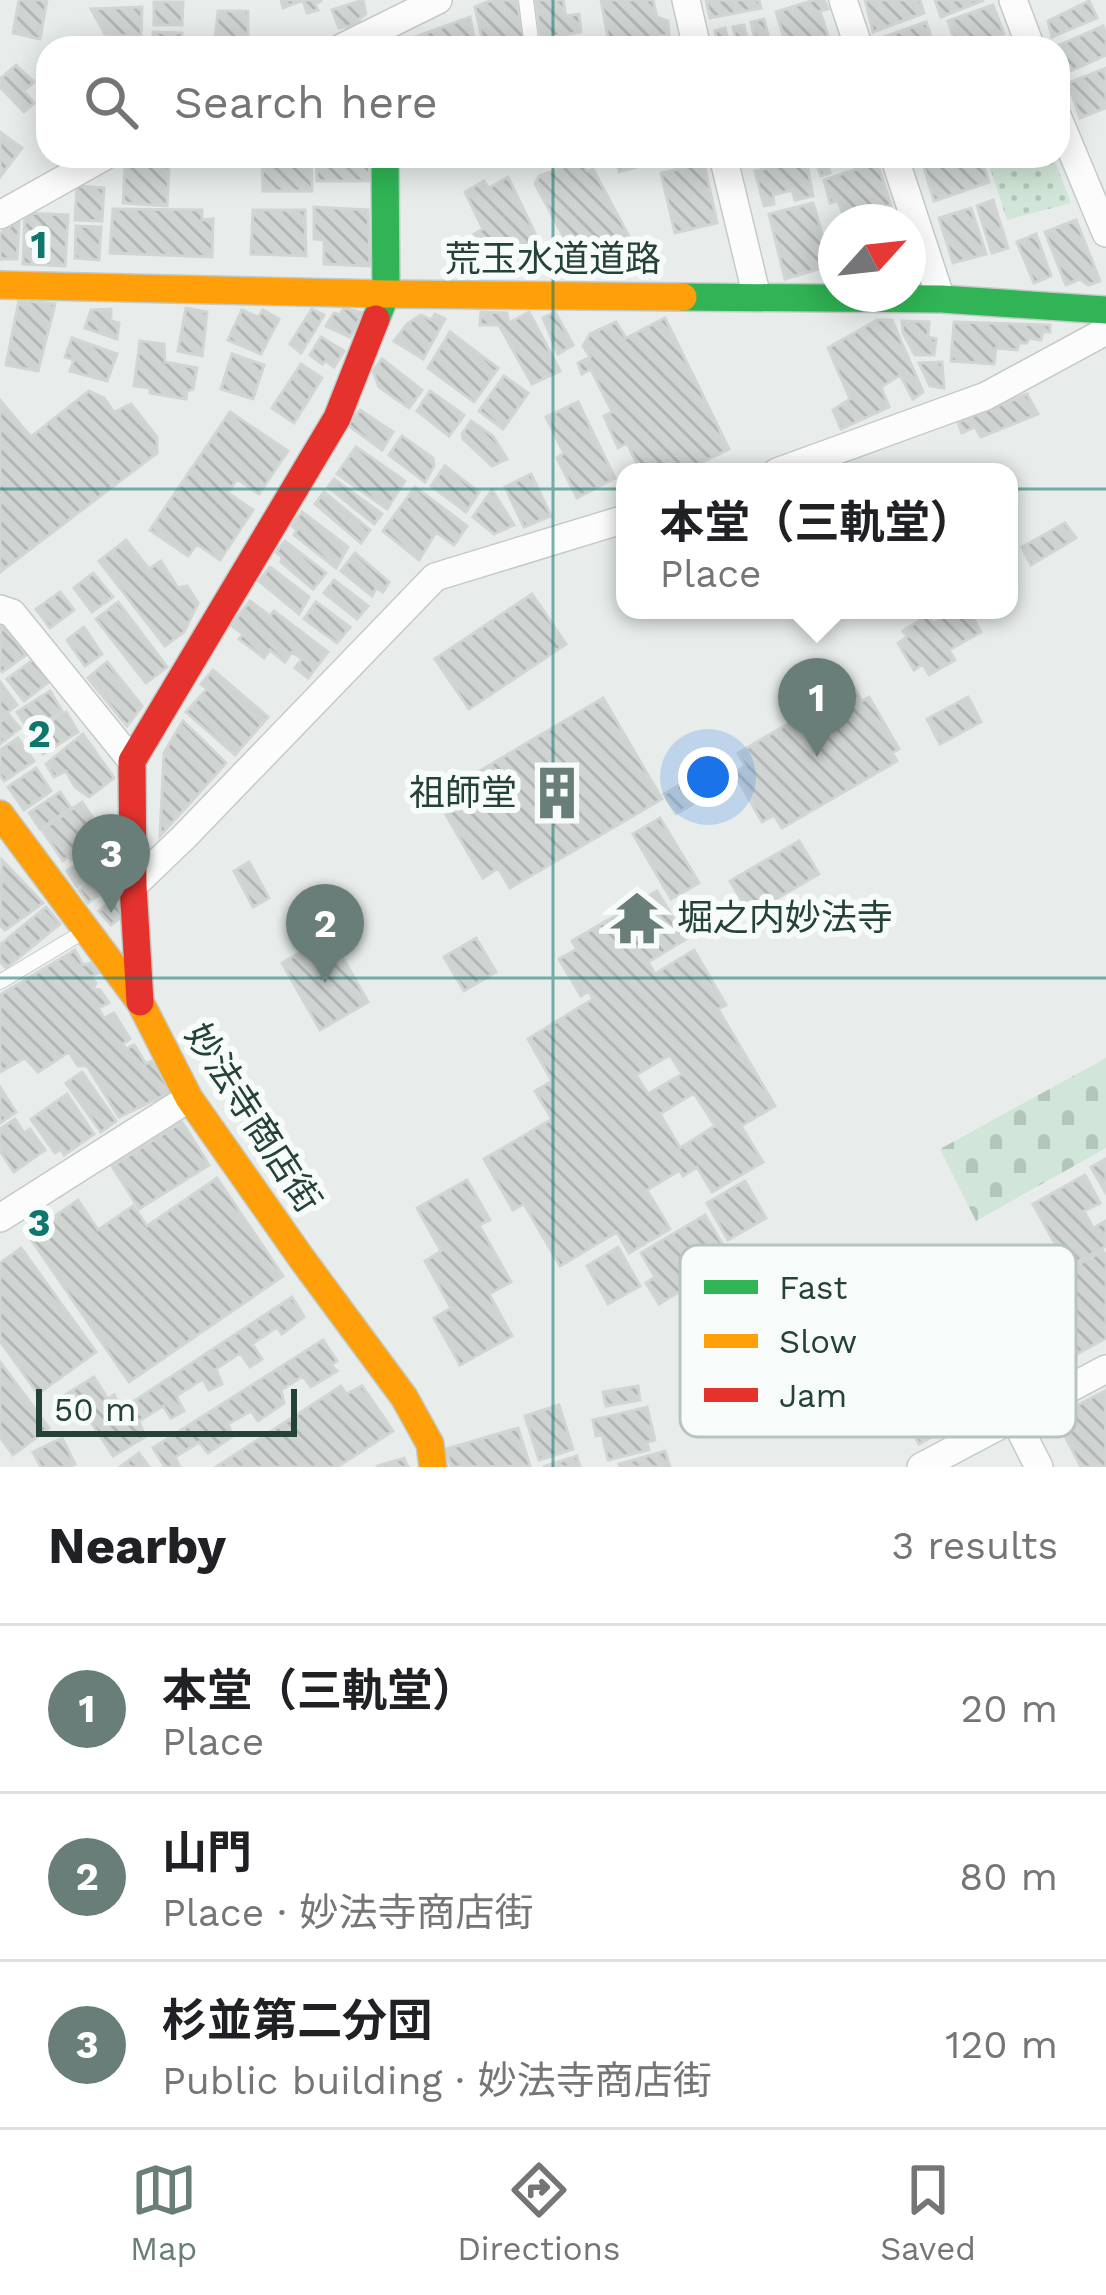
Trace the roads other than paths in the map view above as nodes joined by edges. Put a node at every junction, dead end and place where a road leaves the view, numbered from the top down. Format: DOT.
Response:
graph roads {
  1 [pos="438,0"];
  2 [pos="526,0"];
  3 [pos="686,0"];
  4 [pos="843,0"];
  5 [pos="1012,0"];
  6 [pos="385,25"];
  7 [pos="530,36"];
  8 [pos="695,36"];
  9 [pos="855,36"];
  10 [pos="1026,36"];
  11 [pos="1070,147"];
  12 [pos="84,168"];
  13 [pos="385,168"];
  14 [pos="726,168"];
  15 [pos="898,168"];
  16 [pos="0,215"];
  17 [pos="1106,233"];
  18 [pos="0,285"];
  19 [pos="386,294"];
  20 [pos="757,297"];
  21 [pos="941,299"];
  22 [pos="1106,310"];
  23 [pos="1106,331"];
  24 [pos="802,463"];
  25 [pos="616,522"];
  26 [pos="0,609"];
  27 [pos="132,761"];
  28 [pos="0,814"];
  29 [pos="133,886"];
  30 [pos="87,929"];
  31 [pos="0,982"];
  32 [pos="140,1002"];
  33 [pos="189,1098"];
  34 [pos="0,1218"];
  35 [pos="1106,1369"];
  36 [pos="1076,1386"];
  37 [pos="981,1437"];
  38 [pos="1024,1437"];
  39 [pos="433,1467"];
  40 [pos="921,1467"];
  41 [pos="1039,1467"];
  1 -- 6 [label="street"];
  2 -- 7 [label="lane"];
  3 -- 8 [label="street"];
  4 -- 9 [label="street"];
  5 -- 10 [label="street"];
  11 -- 17 [label="street"];
  12 -- 16 [label="street"];
  13 -- 19 [label="street"];
  14 -- 20 [label="street"];
  15 -- 21 [label="street"];
  18 -- 19 [label="street, 荒玉水道道路"];
  19 -- 20 [label="street, 荒玉水道道路"];
  19 -- 27 [label="street"];
  20 -- 21 [label="street, 荒玉水道道路"];
  21 -- 22 [label="street, 荒玉水道道路"];
  23 -- 24 [label="street"];
  25 -- 29 [label="street"];
  26 -- 27 [label="street"];
  27 -- 29 [label="street"];
  28 -- 30 [label="street, 妙法寺商店街"];
  29 -- 32 [label="street"];
  30 -- 31 [label="lane"];
  30 -- 32 [label="street, 妙法寺商店街"];
  32 -- 33 [label="street, 妙法寺商店街"];
  33 -- 34 [label="street"];
  33 -- 39 [label="street, 妙法寺商店街"];
  35 -- 36 [label="street"];
  37 -- 40 [label="street"];
  38 -- 41 [label="street"];
}
